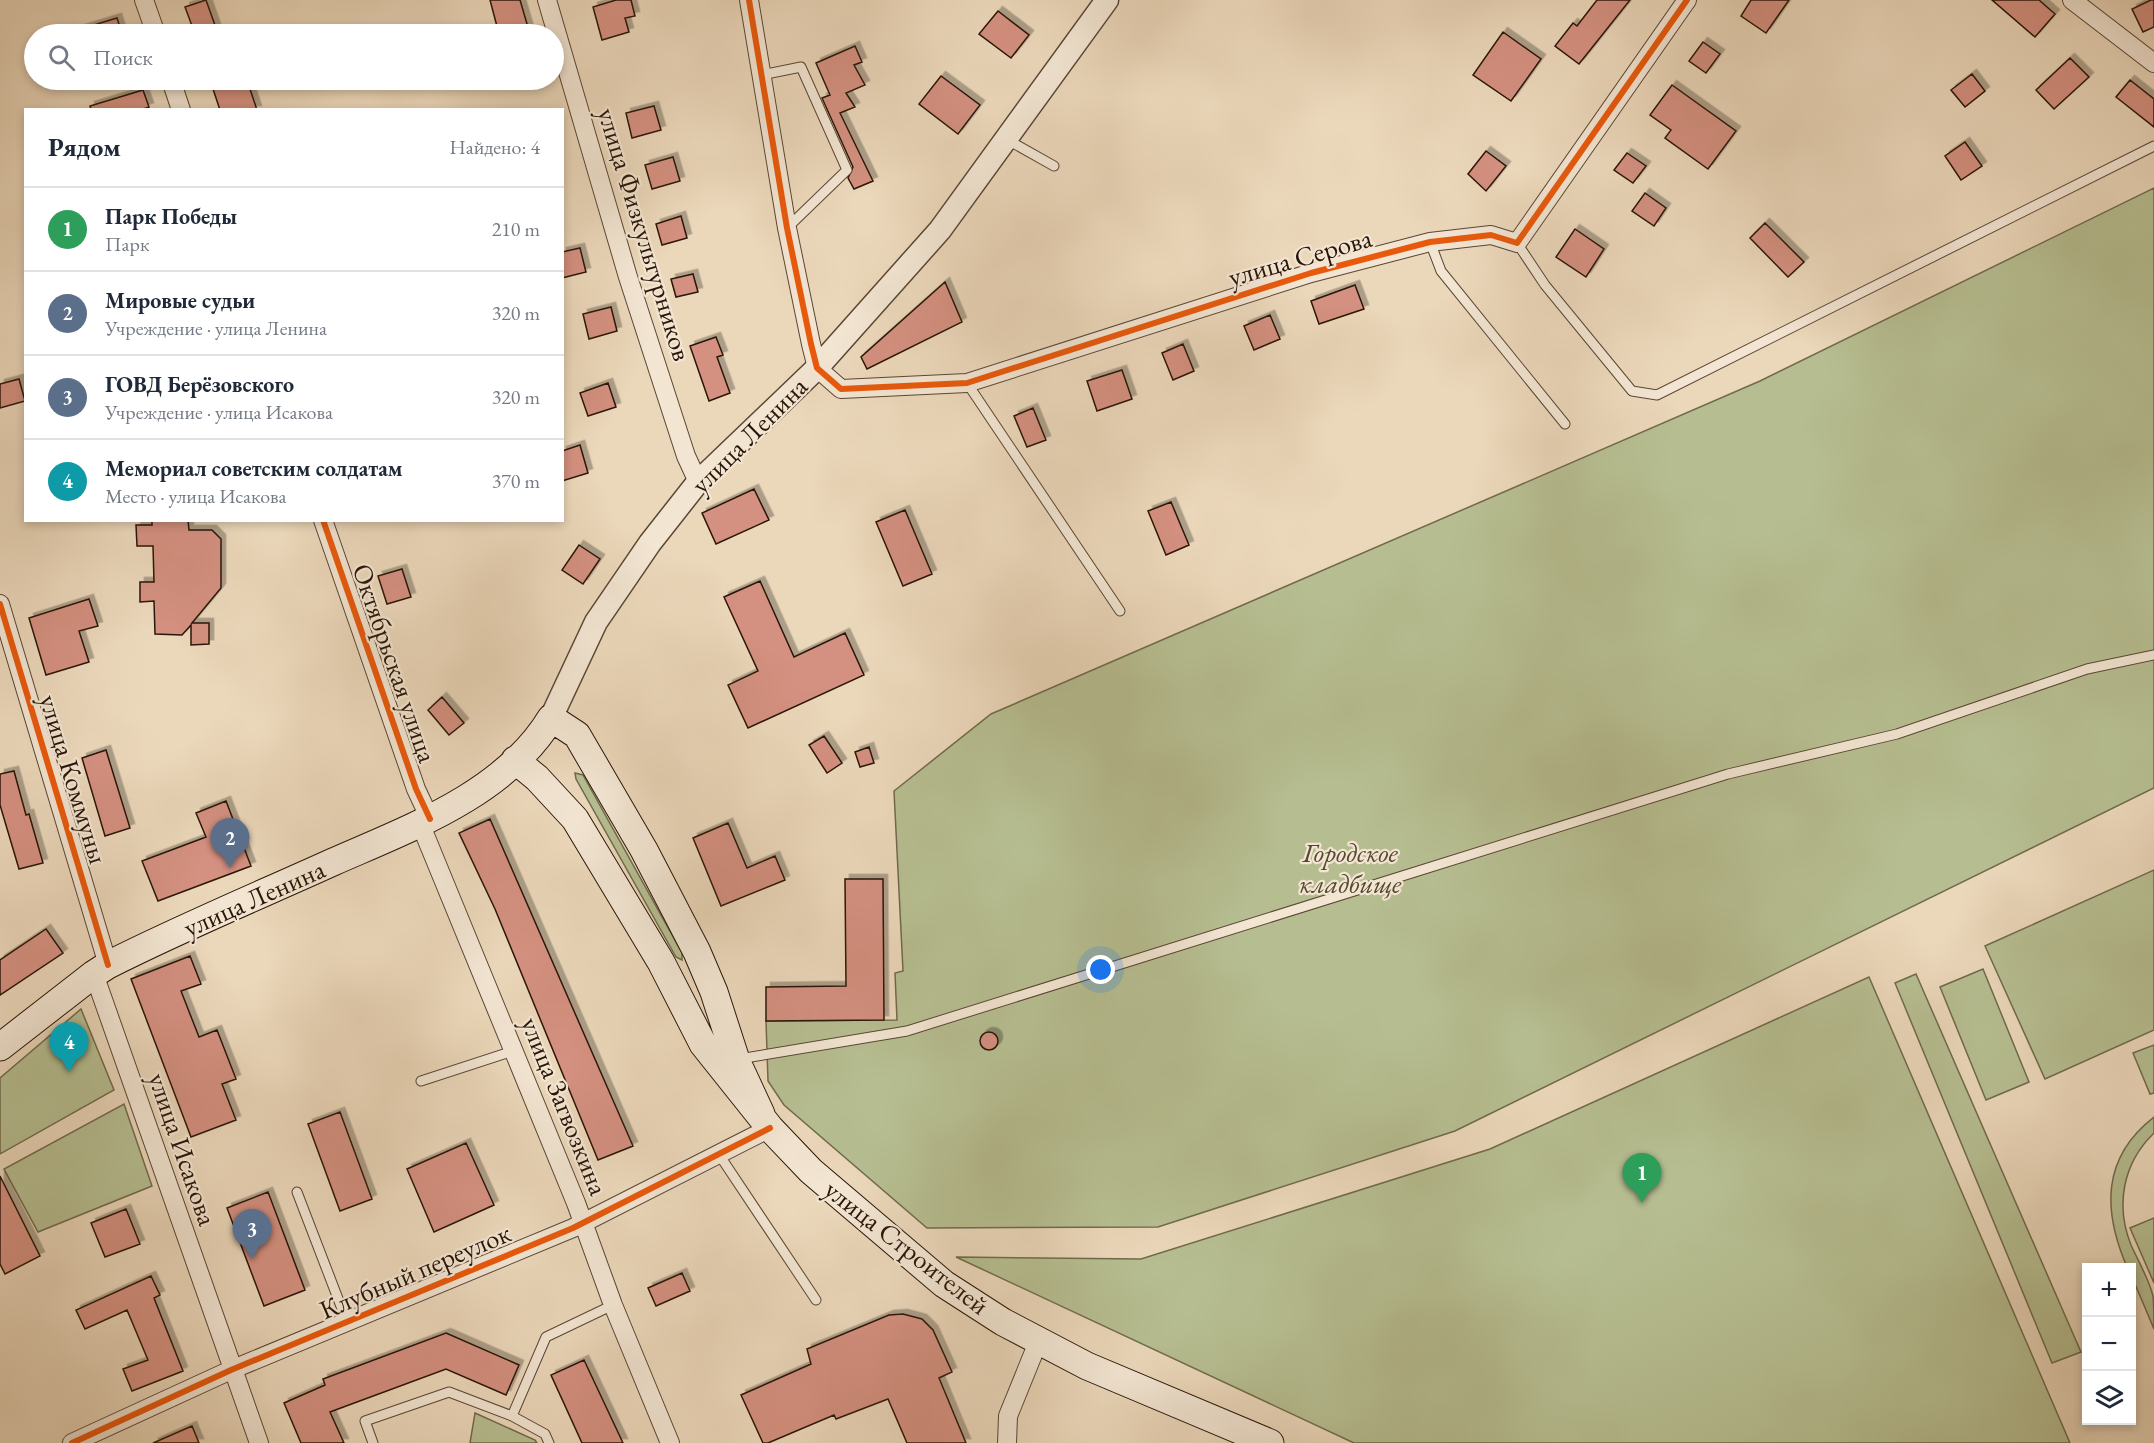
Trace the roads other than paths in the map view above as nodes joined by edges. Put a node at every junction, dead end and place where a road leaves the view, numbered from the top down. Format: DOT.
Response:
graph roads {
  1 [pos="144,0"];
  2 [pos="547,0"];
  3 [pos="749,0"];
  4 [pos="1107,0"];
  5 [pos="1687,0"];
  6 [pos="2072,0"];
  7 [pos="152,24"];
  8 [pos="554,24"];
  9 [pos="564,58"];
  10 [pos="2154,63"];
  11 [pos="761,75"];
  12 [pos="174,90"];
  13 [pos="180,108"];
  14 [pos="1006,139"];
  15 [pos="2154,146"];
  16 [pos="1054,166"];
  17 [pos="787,228"];
  18 [pos="1430,242"];
  19 [pos="1517,243"];
  20 [pos="817,368"];
  21 [pos="967,383"];
  22 [pos="1565,424"];
  23 [pos="698,482"];
  24 [pos="324,522"];
  25 [pos="0,604"];
  26 [pos="1120,611"];
  27 [pos="2154,655"];
  28 [pos="551,718"];
  29 [pos="515,760"];
  30 [pos="425,821"];
  31 [pos="696,952"];
  32 [pos="662,962"];
  33 [pos="101,970"];
  34 [pos="0,1047"];
  35 [pos="513,1051"];
  36 [pos="736,1059"];
  37 [pos="421,1081"];
  38 [pos="765,1121"];
  39 [pos="718,1153"];
  40 [pos="297,1192"];
  41 [pos="583,1222"];
  42 [pos="816,1300"];
  43 [pos="613,1305"];
  44 [pos="347,1322"];
  45 [pos="1038,1342"];
  46 [pos="231,1370"];
  47 [pos="512,1416"];
  48 [pos="72,1443"];
  49 [pos="259,1443"];
  50 [pos="373,1443"];
  51 [pos="549,1443"];
  52 [pos="670,1443"];
  53 [pos="1007,1443"];
  54 [pos="1270,1443"];
  1 -- 7 [label="street"];
  2 -- 8 [label="street, улица Физкультурников"];
  3 -- 11 [label="street"];
  4 -- 14 [label="street, улица Ленина"];
  5 -- 19 [label="street"];
  6 -- 10 [label="street"];
  9 -- 23 [label="street, улица Физкультурников"];
  11 -- 17 [label="street"];
  11 -- 17 [label="lane"];
  12 -- 13 [label="street"];
  14 -- 16 [label="lane"];
  14 -- 20 [label="street, улица Ленина"];
  15 -- 19 [label="lane"];
  17 -- 20 [label="street"];
  18 -- 19 [label="street, улица Серова"];
  18 -- 21 [label="street, улица Серова"];
  18 -- 22 [label="lane"];
  20 -- 21 [label="street, улица Серова"];
  20 -- 23 [label="street, улица Ленина"];
  21 -- 26 [label="lane"];
  23 -- 28 [label="street, улица Ленина"];
  24 -- 30 [label="street, Октябрьская улица"];
  25 -- 33 [label="street, улица Коммуны"];
  27 -- 36 [label="lane"];
  28 -- 29 [label="main road, улица Ленина"];
  28 -- 31 [label="main road"];
  29 -- 30 [label="main road, улица Ленина"];
  29 -- 32 [label="main road, улица Строителей"];
  30 -- 33 [label="main road, улица Ленина"];
  30 -- 35 [label="street, улица Загвозкина"];
  31 -- 32 [label="main road"];
  31 -- 36 [label="main road"];
  32 -- 38 [label="main road, улица Строителей"];
  33 -- 34 [label="main road, улица Ленина"];
  33 -- 46 [label="street, улица Исакова"];
  35 -- 37 [label="lane"];
  35 -- 41 [label="street, улица Загвозкина"];
  36 -- 38 [label="main road"];
  38 -- 39 [label="street, Клубный переулок"];
  38 -- 45 [label="main road, улица Строителей"];
  39 -- 41 [label="street, Клубный переулок"];
  39 -- 42 [label="lane"];
  40 -- 44 [label="lane"];
  41 -- 43 [label="street, улица Загвозкина"];
  41 -- 44 [label="street, Клубный переулок"];
  43 -- 47 [label="lane"];
  43 -- 52 [label="street, улица Загвозкина"];
  44 -- 46 [label="street, Клубный переулок"];
  45 -- 53 [label="street"];
  45 -- 54 [label="main road, улица Строителей"];
  46 -- 48 [label="street, Клубный переулок"];
  46 -- 49 [label="street, улица Исакова"];
  47 -- 50 [label="lane"];
  47 -- 51 [label="lane"];
}
